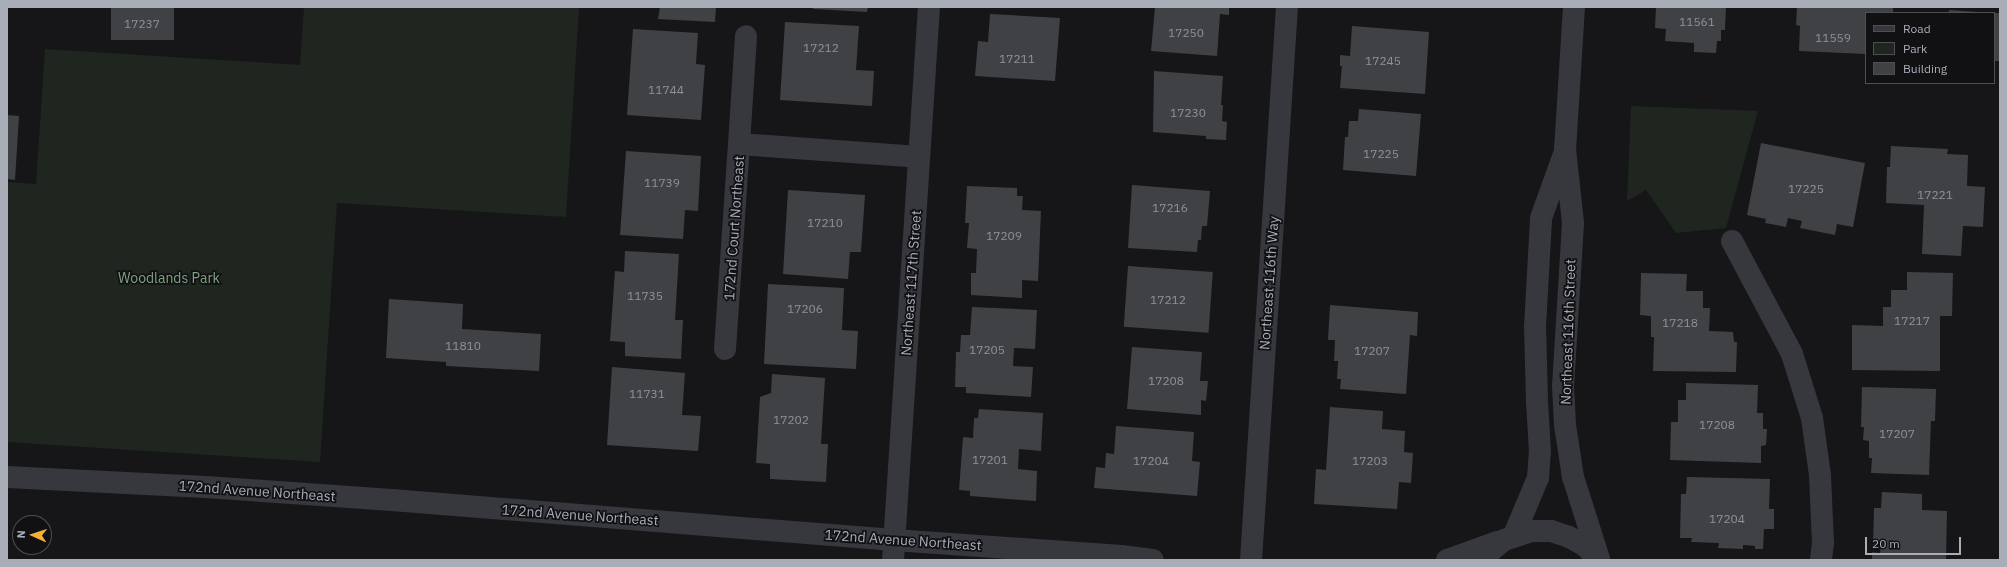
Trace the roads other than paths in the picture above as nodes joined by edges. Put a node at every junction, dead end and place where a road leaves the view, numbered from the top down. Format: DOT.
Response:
graph roads {
  1 [pos="929,7"];
  2 [pos="1287,7"];
  3 [pos="1574,7"];
  4 [pos="746,36"];
  5 [pos="739,144"];
  6 [pos="1565,149"];
  7 [pos="920,157"];
  8 [pos="1732,241"];
  9 [pos="725,348"];
  10 [pos="7,477"];
  11 [pos="1509,538"];
  12 [pos="894,550"];
  13 [pos="1153,560"];
  14 [pos="1251,560"];
  15 [pos="1447,560"];
  16 [pos="1482,560"];
  17 [pos="1599,560"];
  18 [pos="1822,560"];
  1 -- 7 [label="street, Northeast 117th Street"];
  2 -- 14 [label="street, Northeast 116th Way"];
  3 -- 6 [label="street, Northeast 116th Street"];
  4 -- 5 [label="street"];
  5 -- 7 [label="street, 172nd Court Northeast"];
  5 -- 9 [label="street, 172nd Court Northeast"];
  6 -- 11 [label="street, Northeast 116th Street"];
  6 -- 17 [label="street, Northeast 116th Street"];
  7 -- 12 [label="street, Northeast 117th Street"];
  8 -- 18 [label="street"];
  10 -- 12 [label="street, 172nd Avenue Northeast"];
  11 -- 15 [label="street"];
  11 -- 16 [label="street"];
  11 -- 17 [label="street"];
  12 -- 13 [label="street, 172nd Avenue Northeast"];
}
